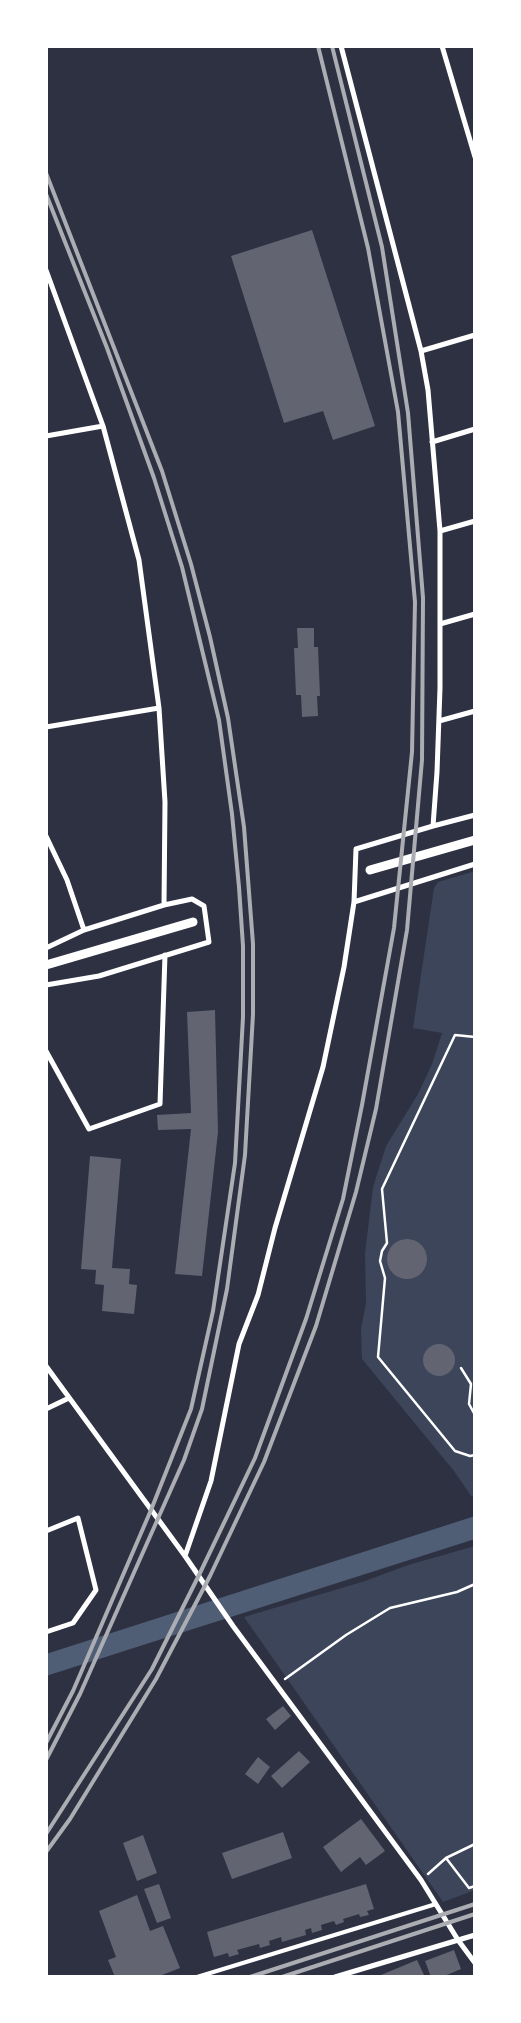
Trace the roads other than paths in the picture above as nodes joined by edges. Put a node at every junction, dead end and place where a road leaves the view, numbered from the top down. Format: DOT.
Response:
graph roads {
  1 [pos="341,46"];
  2 [pos="442,46"];
  3 [pos="475,157"];
  4 [pos="46,270"];
  5 [pos="475,335"];
  6 [pos="421,351"];
  7 [pos="103,426"];
  8 [pos="475,429"];
  9 [pos="46,436"];
  10 [pos="432,442"];
  11 [pos="475,521"];
  12 [pos="440,532"];
  13 [pos="475,614"];
  14 [pos="440,624"];
  15 [pos="160,708"];
  16 [pos="475,711"];
  17 [pos="439,721"];
  18 [pos="46,727"];
  19 [pos="475,815"];
  20 [pos="432,826"];
  21 [pos="46,836"];
  22 [pos="475,840"];
  23 [pos="49,847"];
  24 [pos="475,864"];
  25 [pos="370,870"];
  26 [pos="354,902"];
  27 [pos="164,905"];
  28 [pos="193,922"];
  29 [pos="84,930"];
  30 [pos="46,948"];
  31 [pos="164,955"];
  32 [pos="46,965"];
  33 [pos="46,985"];
  34 [pos="46,1051"];
  35 [pos="46,1366"];
  36 [pos="69,1398"];
  37 [pos="46,1409"];
  38 [pos="46,1531"];
  39 [pos="185,1556"];
  40 [pos="46,1632"];
  41 [pos="436,1904"];
  42 [pos="475,1935"];
  43 [pos="458,1940"];
  44 [pos="475,1963"];
  45 [pos="197,1977"];
  46 [pos="335,1977"];
  1 -- 6 [label="street"];
  2 -- 3 [label="street"];
  4 -- 7 [label="street"];
  5 -- 6 [label="street"];
  6 -- 10 [label="street"];
  7 -- 9 [label="street"];
  7 -- 15 [label="street"];
  8 -- 10 [label="street"];
  10 -- 12 [label="street"];
  11 -- 12 [label="street"];
  12 -- 14 [label="street"];
  13 -- 14 [label="street"];
  14 -- 17 [label="street"];
  15 -- 18 [label="street"];
  15 -- 27 [label="street"];
  16 -- 17 [label="street"];
  17 -- 20 [label="street"];
  19 -- 20 [label="street"];
  20 -- 26 [label="street"];
  21 -- 23 [label="street"];
  22 -- 25 [label="street"];
  23 -- 29 [label="street"];
  24 -- 26 [label="street"];
  26 -- 39 [label="street"];
  27 -- 29 [label="street"];
  27 -- 31 [label="street"];
  28 -- 32 [label="street"];
  29 -- 30 [label="street"];
  31 -- 33 [label="street"];
  31 -- 34 [label="street"];
  35 -- 36 [label="street"];
  36 -- 37 [label="street"];
  36 -- 39 [label="street"];
  38 -- 40 [label="street"];
  39 -- 41 [label="street"];
  41 -- 43 [label="street"];
  41 -- 45 [label="lane"];
  42 -- 43 [label="street"];
  43 -- 44 [label="street"];
  43 -- 46 [label="street"];
}
